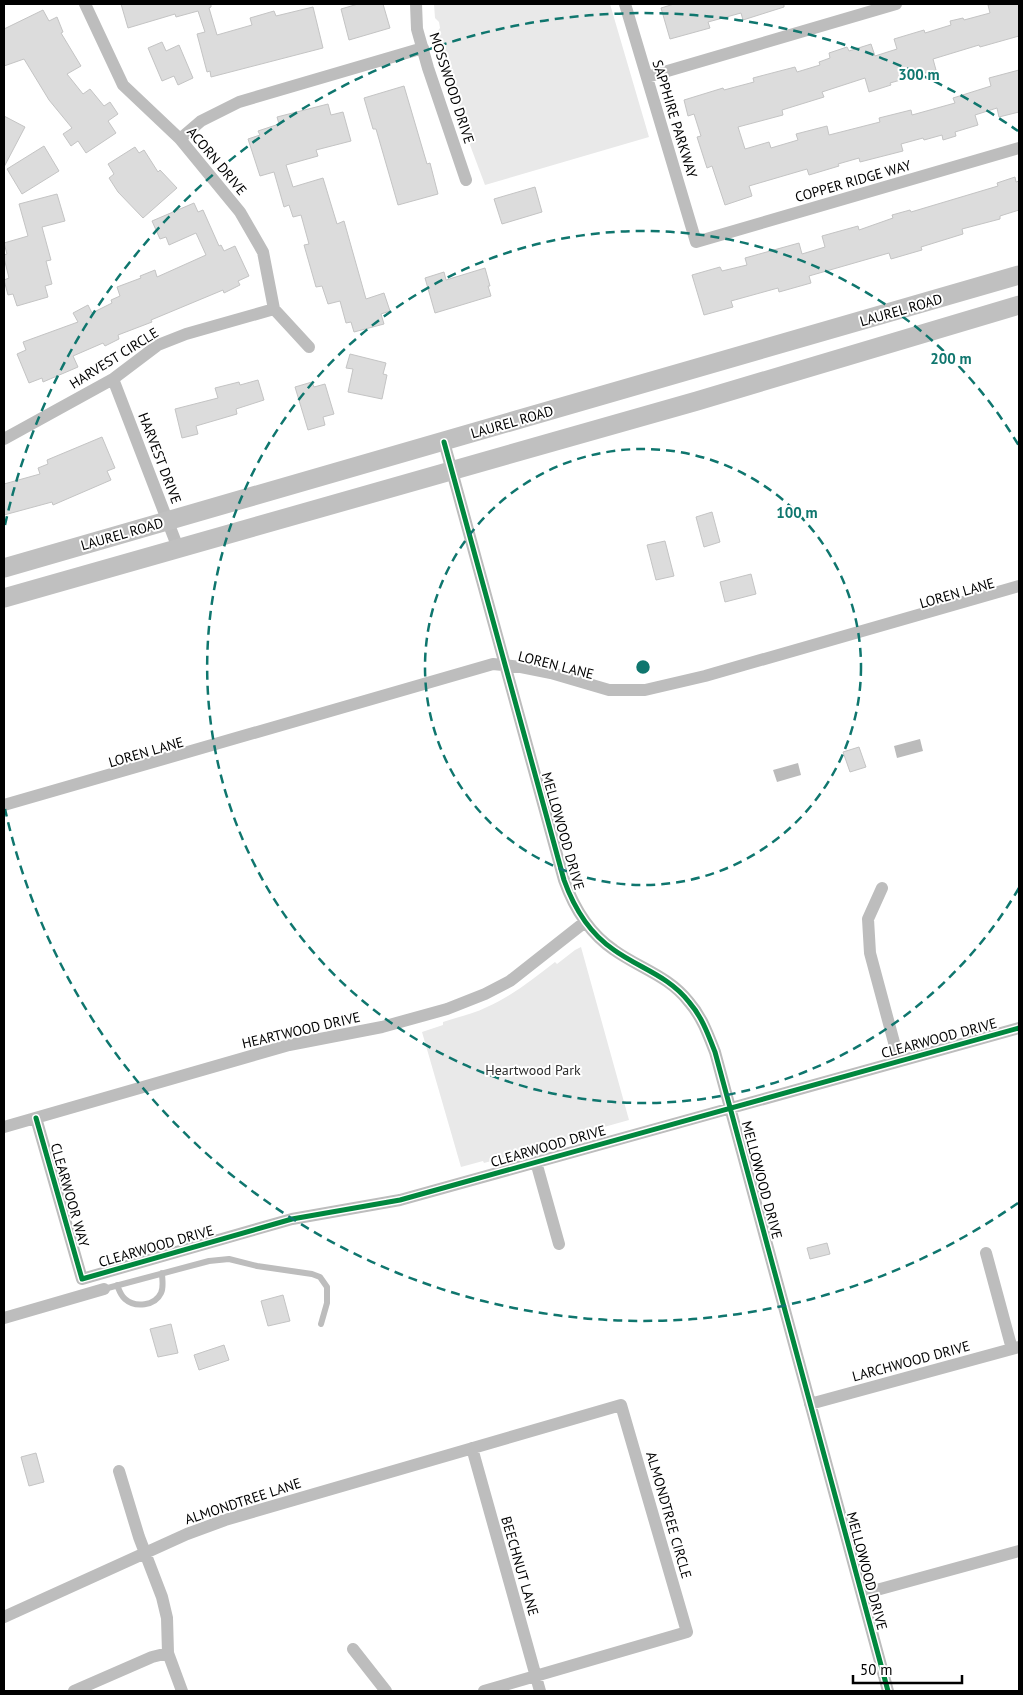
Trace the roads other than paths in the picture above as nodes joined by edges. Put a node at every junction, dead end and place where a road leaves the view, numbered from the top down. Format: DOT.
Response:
graph roads {
  1 [pos="85,4"];
  2 [pos="416,4"];
  3 [pos="625,4"];
  4 [pos="896,4"];
  5 [pos="423,48"];
  6 [pos="647,77"];
  7 [pos="180,138"];
  8 [pos="1019,148"];
  9 [pos="466,180"];
  10 [pos="696,242"];
  11 [pos="1019,275"];
  12 [pos="1019,305"];
  13 [pos="274,309"];
  14 [pos="309,346"];
  15 [pos="751,353"];
  16 [pos="114,379"];
  17 [pos="697,401"];
  18 [pos="4,439"];
  19 [pos="444,442"];
  20 [pos="453,471"];
  21 [pos="168,521"];
  22 [pos="178,548"];
  23 [pos="4,568"];
  24 [pos="1019,586"];
  25 [pos="4,598"];
  26 [pos="506,664"];
  27 [pos="4,805"];
  28 [pos="882,888"];
  29 [pos="585,922"];
  30 [pos="1019,1028"];
  31 [pos="899,1061"];
  32 [pos="730,1108"];
  33 [pos="36,1118"];
  34 [pos="4,1127"];
  35 [pos="536,1162"];
  36 [pos="559,1244"];
  37 [pos="986,1253"];
  38 [pos="162,1273"];
  39 [pos="82,1279"];
  40 [pos="116,1286"];
  41 [pos="104,1289"];
  42 [pos="4,1318"];
  43 [pos="321,1324"];
  44 [pos="1016,1348"];
  45 [pos="810,1404"];
  46 [pos="472,1448"];
  47 [pos="119,1471"];
  48 [pos="1019,1551"];
  49 [pos="145,1554"];
  50 [pos="862,1594"];
  51 [pos="4,1617"];
  52 [pos="353,1649"];
  53 [pos="168,1653"];
  54 [pos="536,1676"];
  55 [pos="74,1691"];
  56 [pos="182,1691"];
  57 [pos="386,1691"];
  58 [pos="484,1691"];
  59 [pos="540,1691"];
  60 [pos="888,1691"];
  1 -- 7 [label="street, ACORN DRIVE"];
  2 -- 5 [label="street, MOSSWOOD DRIVE"];
  3 -- 6 [label="street, SAPPHIRE PARKWAY"];
  4 -- 6 [label="street"];
  5 -- 7 [label="street"];
  5 -- 9 [label="street, MOSSWOOD DRIVE"];
  6 -- 10 [label="street, SAPPHIRE PARKWAY"];
  7 -- 13 [label="street, ACORN DRIVE"];
  8 -- 10 [label="street, COPPER RIDGE WAY"];
  11 -- 15 [label="main road, LAUREL ROAD"];
  12 -- 17 [label="main road, LAUREL ROAD"];
  13 -- 14 [label="street"];
  13 -- 16 [label="street, HARVEST CIRCLE"];
  15 -- 17 [label="main road"];
  15 -- 19 [label="main road, LAUREL ROAD"];
  16 -- 18 [label="street, HARVEST CIRCLE"];
  16 -- 21 [label="street, HARVEST DRIVE"];
  17 -- 20 [label="main road, LAUREL ROAD"];
  19 -- 20 [label="street, MELLOWOOD DRIVE"];
  19 -- 21 [label="main road, LAUREL ROAD"];
  20 -- 22 [label="main road, LAUREL ROAD"];
  20 -- 26 [label="street, MELLOWOOD DRIVE"];
  21 -- 22 [label="street, HARVEST DRIVE"];
  21 -- 23 [label="main road, LAUREL ROAD"];
  22 -- 25 [label="main road, LAUREL ROAD"];
  24 -- 26 [label="street, LOREN LANE"];
  26 -- 27 [label="street, LOREN LANE"];
  26 -- 29 [label="street, MELLOWOOD DRIVE"];
  28 -- 31 [label="street"];
  29 -- 32 [label="street, MELLOWOOD DRIVE"];
  29 -- 33 [label="street, HEARTWOOD DRIVE"];
  30 -- 31 [label="street, CLEARWOOD DRIVE"];
  31 -- 32 [label="street, CLEARWOOD DRIVE"];
  32 -- 35 [label="street, CLEARWOOD DRIVE"];
  32 -- 45 [label="street, MELLOWOOD DRIVE"];
  33 -- 34 [label="street, HEARTWOOD DRIVE"];
  33 -- 39 [label="street, CLEARWOOR WAY"];
  35 -- 36 [label="street"];
  35 -- 39 [label="street, CLEARWOOD DRIVE"];
  37 -- 44 [label="street"];
  38 -- 40 [label="lane"];
  38 -- 40 [label="lane"];
  38 -- 43 [label="lane"];
  40 -- 41 [label="lane"];
  41 -- 42 [label="street, CLEARWOOD DRIVE"];
  44 -- 45 [label="street, LARCHWOOD DRIVE"];
  45 -- 50 [label="street, MELLOWOOD DRIVE"];
  46 -- 49 [label="street, ALMONDTREE LANE"];
  46 -- 54 [label="street, BEECHNUT LANE"];
  46 -- 54 [label="street, ALMONDTREE CIRCLE"];
  47 -- 49 [label="street"];
  48 -- 50 [label="street"];
  49 -- 51 [label="street, ALMONDTREE LANE"];
  49 -- 53 [label="street"];
  50 -- 60 [label="street, MELLOWOOD DRIVE"];
  52 -- 57 [label="street"];
  53 -- 55 [label="street"];
  53 -- 56 [label="street"];
  54 -- 58 [label="street"];
  54 -- 59 [label="street, BEECHNUT LANE"];
}
